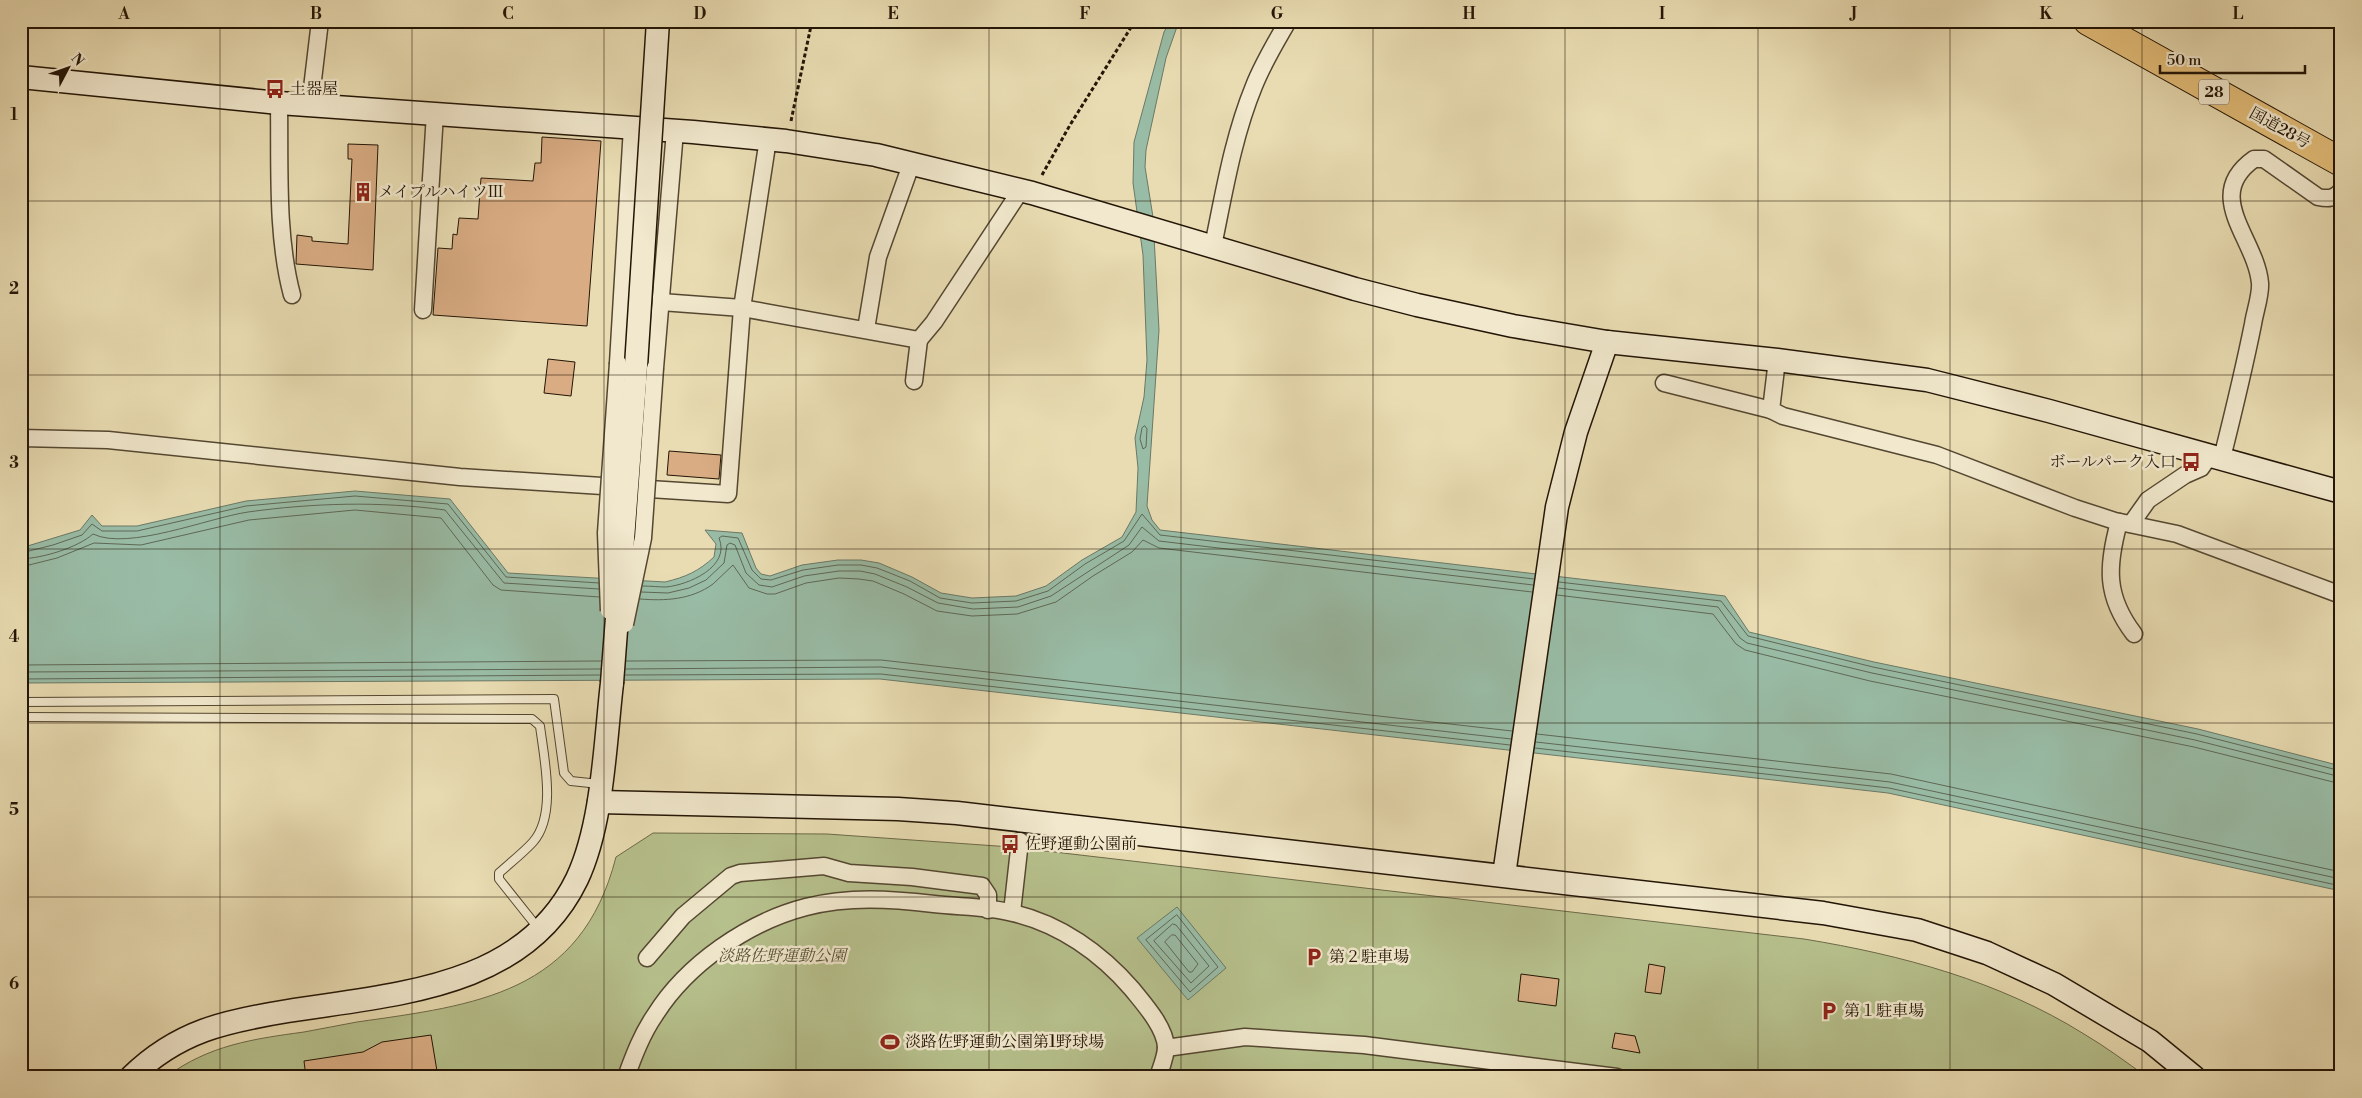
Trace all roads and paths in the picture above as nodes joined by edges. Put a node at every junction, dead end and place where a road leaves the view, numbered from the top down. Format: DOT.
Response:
graph roads {
  1 [pos="320,21"];
  2 [pos="658,21"];
  3 [pos="812,21"];
  4 [pos="1135,21"];
  5 [pos="1288,21"];
  6 [pos="2088,21"];
  7 [pos="21,77"];
  8 [pos="279,103"];
  9 [pos="310,105"];
  10 [pos="435,113"];
  11 [pos="632,127"];
  12 [pos="675,130"];
  13 [pos="777,140"];
  14 [pos="912,162"];
  15 [pos="2341,162"];
  16 [pos="1027,191"];
  17 [pos="2341,191"];
  18 [pos="1212,246"];
  19 [pos="292,294"];
  20 [pos="661,302"];
  21 [pos="742,308"];
  22 [pos="423,310"];
  23 [pos="866,329"];
  24 [pos="919,340"];
  25 [pos="1607,342"];
  26 [pos="1777,360"];
  27 [pos="914,381"];
  28 [pos="1664,384"];
  29 [pos="1771,410"];
  30 [pos="21,438"];
  31 [pos="2216,457"];
  32 [pos="2341,492"];
  33 [pos="2125,523"];
  34 [pos="2341,595"];
  35 [pos="2134,634"];
  36 [pos="612,683"];
  37 [pos="21,702"];
  38 [pos="21,717"];
  39 [pos="600,793"];
  40 [pos="1020,841"];
  41 [pos="1504,875"];
  42 [pos="988,910"];
  43 [pos="1012,912"];
  44 [pos="540,931"];
  45 [pos="646,958"];
  46 [pos="1166,1048"];
  47 [pos="131,1077"];
  48 [pos="626,1077"];
  49 [pos="1158,1077"];
  50 [pos="1616,1077"];
  51 [pos="2194,1077"];
  1 -- 9 [label="street"];
  2 -- 36 [label="street, bridge"];
  3 -- 13 [label="path"];
  4 -- 16 [label="path"];
  5 -- 18 [label="street"];
  6 -- 15 [label="highway, 国道28号 / 28"];
  7 -- 8 [label="street"];
  8 -- 9 [label="street"];
  8 -- 19 [label="street"];
  9 -- 10 [label="street"];
  10 -- 11 [label="street"];
  10 -- 22 [label="street"];
  11 -- 12 [label="street"];
  11 -- 36 [label="street, bridge"];
  12 -- 13 [label="street"];
  12 -- 20 [label="street"];
  13 -- 14 [label="street"];
  13 -- 21 [label="street"];
  14 -- 16 [label="street"];
  14 -- 23 [label="street"];
  16 -- 18 [label="street"];
  16 -- 24 [label="street"];
  17 -- 31 [label="street"];
  18 -- 25 [label="street"];
  20 -- 21 [label="street"];
  20 -- 36 [label="street, bridge"];
  21 -- 23 [label="street"];
  21 -- 30 [label="street"];
  23 -- 24 [label="street"];
  24 -- 27 [label="street"];
  25 -- 26 [label="street"];
  25 -- 41 [label="street"];
  26 -- 29 [label="street"];
  26 -- 31 [label="street"];
  28 -- 29 [label="street"];
  29 -- 33 [label="street"];
  31 -- 32 [label="street"];
  31 -- 33 [label="street"];
  33 -- 34 [label="street"];
  33 -- 35 [label="street"];
  36 -- 39 [label="street"];
  37 -- 39 [label="lane"];
  38 -- 44 [label="lane"];
  39 -- 41 [label="street"];
  39 -- 44 [label="street"];
  40 -- 43 [label="street"];
  41 -- 51 [label="street"];
  42 -- 43 [label="street"];
  42 -- 45 [label="street"];
  42 -- 48 [label="street"];
  43 -- 46 [label="street"];
  44 -- 47 [label="street"];
  46 -- 49 [label="street"];
  46 -- 50 [label="street"];
}
